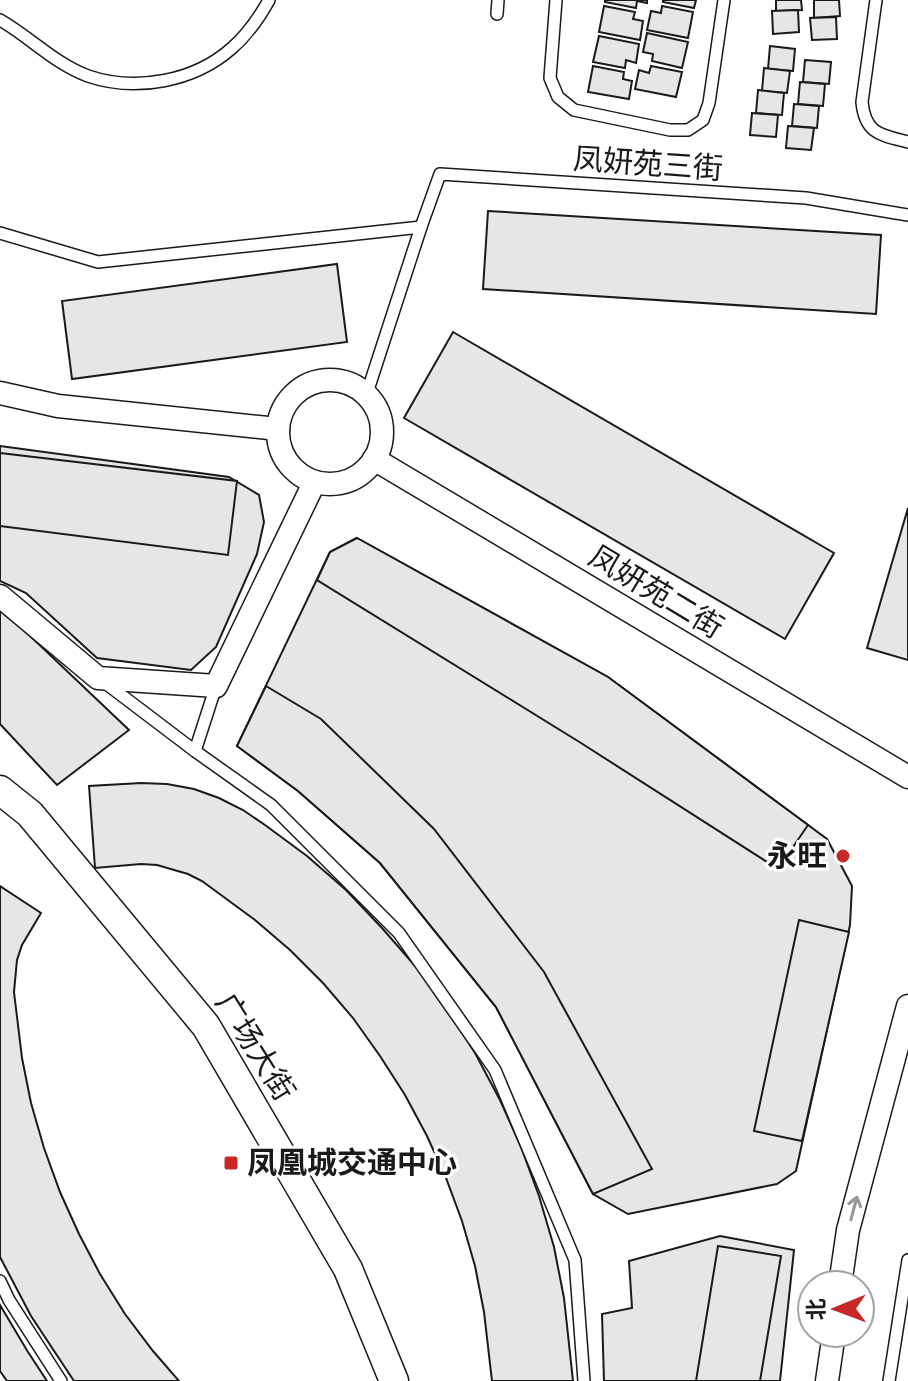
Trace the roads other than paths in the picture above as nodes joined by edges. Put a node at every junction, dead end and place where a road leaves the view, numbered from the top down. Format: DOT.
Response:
graph roads {
  1 [pos="269,0"];
  2 [pos="498,0"];
  3 [pos="556,0"];
  4 [pos="724,0"];
  5 [pos="876,0"];
  6 [pos="497,14"];
  7 [pos="0,20"];
  8 [pos="908,142"];
  9 [pos="908,215"];
  10 [pos="421,227"];
  11 [pos="0,233"];
  12 [pos="0,393"];
  13 [pos="366,396"];
  14 [pos="278,429"];
  15 [pos="374,459"];
  16 [pos="314,483"];
  17 [pos="0,596"];
  18 [pos="98,678"];
  19 [pos="216,686"];
  20 [pos="195,751"];
  21 [pos="908,777"];
  22 [pos="2,796"];
  23 [pos="908,1006"];
  24 [pos="908,1260"];
  25 [pos="842,1269"];
  26 [pos="0,1281"];
  27 [pos="832,1349"];
  28 [pos="61,1381"];
  29 [pos="394,1381"];
  30 [pos="584,1381"];
  31 [pos="827,1381"];
  32 [pos="889,1381"];
  1 -- 7 [label="lane"];
  2 -- 6 [label="lane"];
  3 -- 4 [label="lane"];
  5 -- 8 [label="lane"];
  9 -- 10 [label="lane, 凤妍苑三街"];
  10 -- 11 [label="lane"];
  10 -- 13 [label="lane, 凤妍苑三街"];
  12 -- 14 [label="street"];
  13 -- 14 [label="street"];
  13 -- 15 [label="street"];
  14 -- 16 [label="street"];
  15 -- 16 [label="street"];
  15 -- 21 [label="street, 凤妍苑二街"];
  16 -- 19 [label="street"];
  17 -- 18 [label="street"];
  18 -- 19 [label="street"];
  18 -- 20 [label="lane"];
  19 -- 20 [label="lane"];
  20 -- 30 [label="lane"];
  22 -- 29 [label="street, 广场大街"];
  25 -- 23 [label="street, one-way"];
  24 -- 32 [label="lane"];
  26 -- 28 [label="lane"];
  27 -- 31 [label="street"];
}
